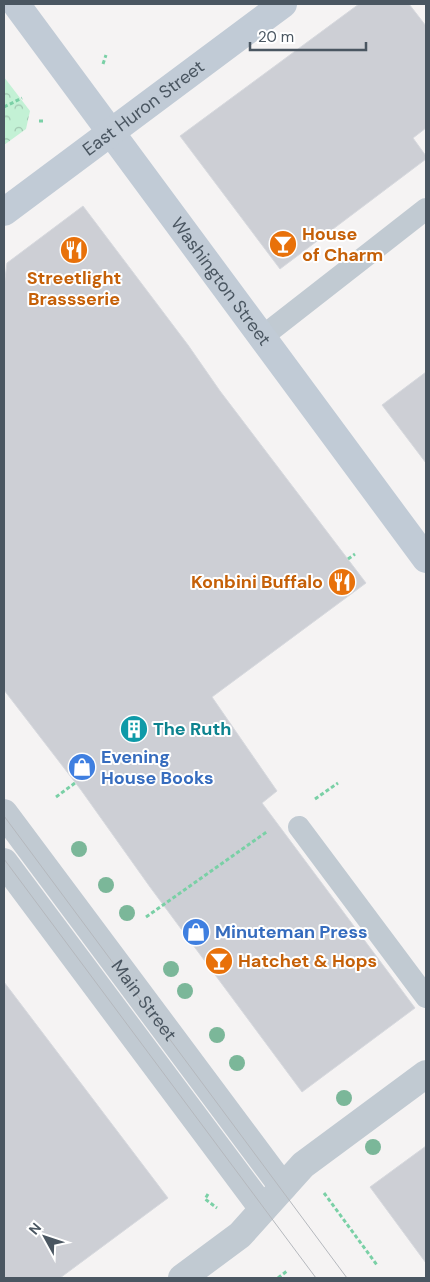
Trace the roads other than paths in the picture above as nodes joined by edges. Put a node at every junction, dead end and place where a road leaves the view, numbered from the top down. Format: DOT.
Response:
graph roads {
  1 [pos="16,4"];
  2 [pos="283,4"];
  3 [pos="111,132"];
  4 [pos="426,209"];
  5 [pos="4,212"];
  6 [pos="262,336"];
  7 [pos="426,559"];
  8 [pos="4,813"];
  9 [pos="299,827"];
  10 [pos="4,862"];
  11 [pos="426,997"];
  12 [pos="426,1074"];
  13 [pos="273,1198"];
  14 [pos="182,1278"];
  1 -- 3 [label="street, Washington Street"];
  2 -- 3 [label="street, East Huron Street"];
  3 -- 5 [label="street, East Huron Street"];
  3 -- 6 [label="street, Washington Street"];
  4 -- 6 [label="lane"];
  6 -- 7 [label="street, Washington Street"];
  8 -- 13 [label="street, Main Street"];
  9 -- 11 [label="lane"];
  10 -- 13 [label="street, Main Street"];
  12 -- 13 [label="street"];
  13 -- 14 [label="street"];
}
